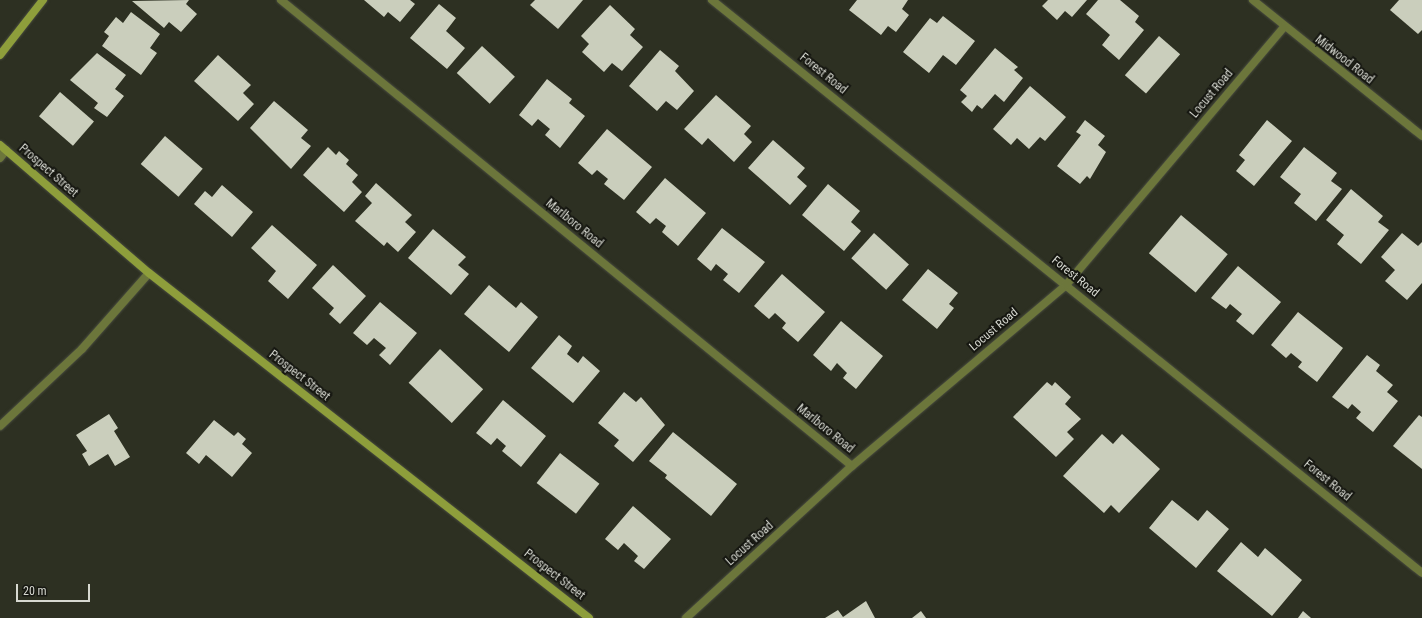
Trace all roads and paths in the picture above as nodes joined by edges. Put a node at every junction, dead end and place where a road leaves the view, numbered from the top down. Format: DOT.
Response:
graph roads {
  1 [pos="43,0"];
  2 [pos="281,0"];
  3 [pos="712,0"];
  4 [pos="1253,0"];
  5 [pos="1284,27"];
  6 [pos="0,55"];
  7 [pos="1422,136"];
  8 [pos="3,147"];
  9 [pos="0,158"];
  10 [pos="149,273"];
  11 [pos="1066,285"];
  12 [pos="0,426"];
  13 [pos="852,466"];
  14 [pos="1422,573"];
  15 [pos="589,618"];
  16 [pos="686,618"];
  1 -- 6 [label="main road"];
  2 -- 13 [label="street, Marlboro Road"];
  3 -- 11 [label="street, Forest Road"];
  4 -- 5 [label="street, Midwood Road"];
  5 -- 7 [label="street, Midwood Road"];
  5 -- 11 [label="street, Locust Road"];
  8 -- 9 [label="street"];
  8 -- 10 [label="main road, Prospect Street"];
  10 -- 12 [label="street"];
  10 -- 15 [label="main road, Prospect Street"];
  11 -- 13 [label="street, Locust Road"];
  11 -- 14 [label="street, Forest Road"];
  13 -- 16 [label="street, Locust Road"];
}
